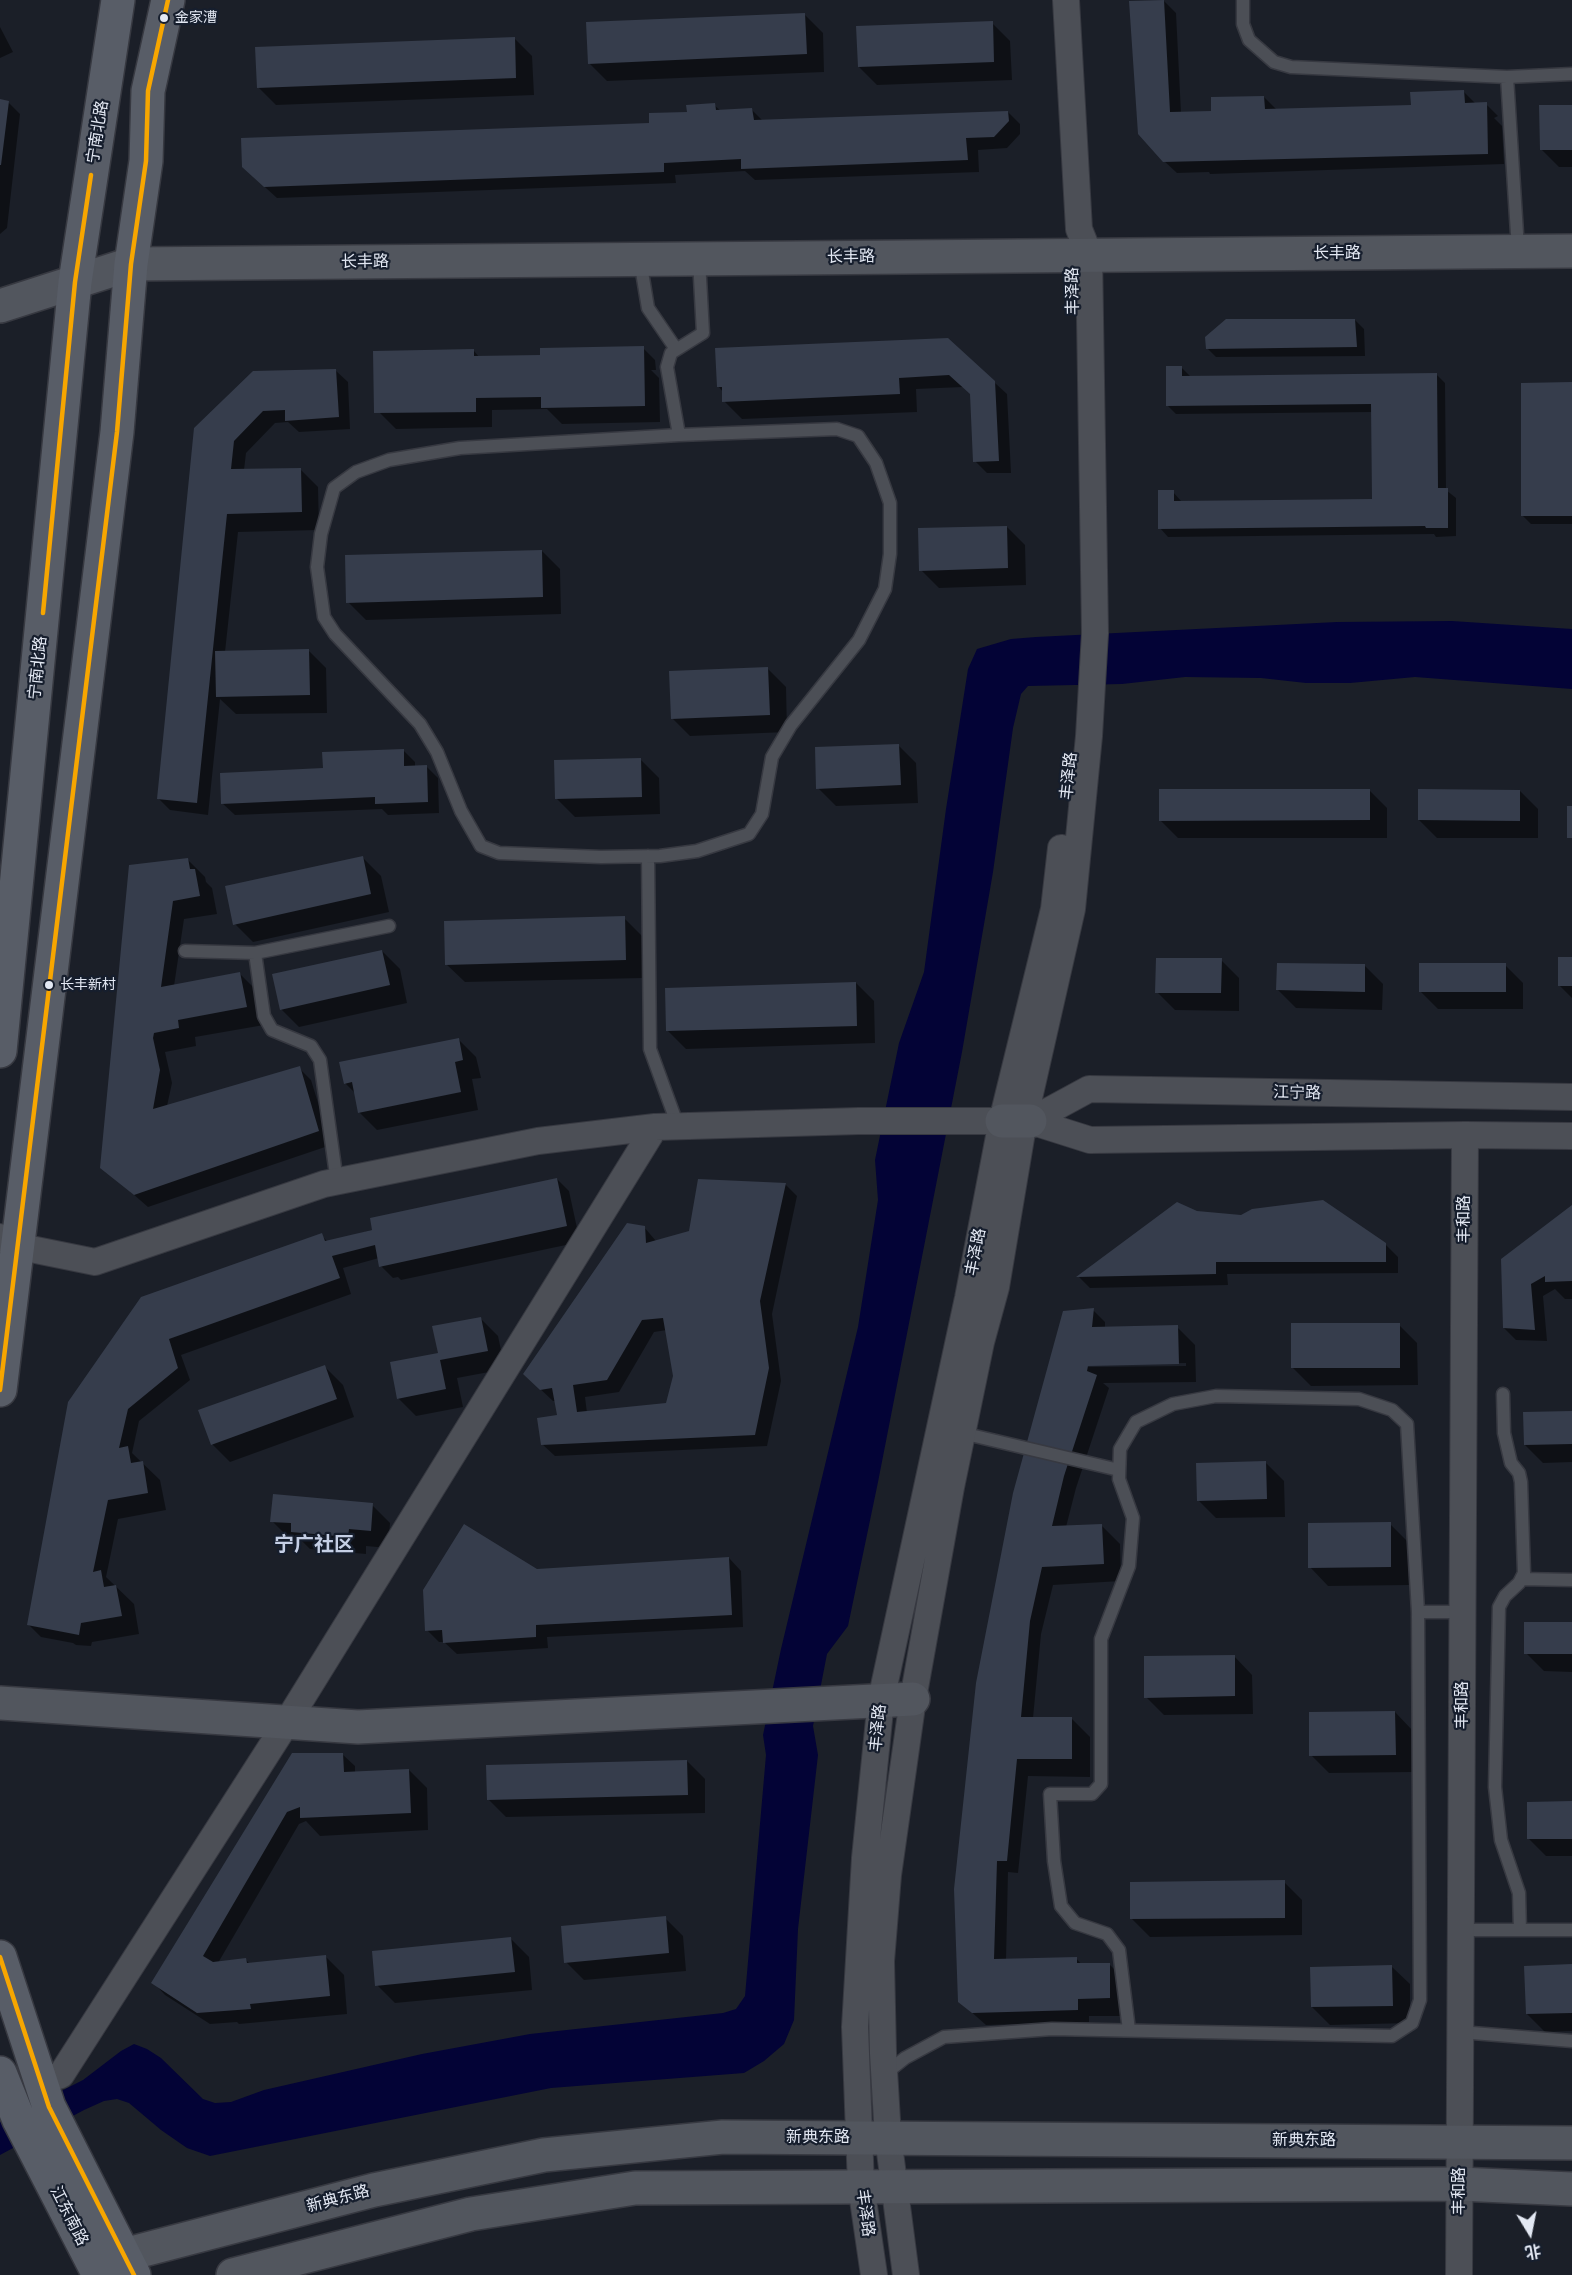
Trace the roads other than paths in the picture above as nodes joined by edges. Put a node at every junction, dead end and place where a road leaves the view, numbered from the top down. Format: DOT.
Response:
graph roads {
  1 [pos="118,0"];
  2 [pos="168,0"];
  3 [pos="1066,0"];
  4 [pos="1243,0"];
  5 [pos="1572,74"];
  6 [pos="1507,77"];
  7 [pos="1080,246"];
  8 [pos="1519,252"];
  9 [pos="1572,252"];
  10 [pos="699,258"];
  11 [pos="640,259"];
  12 [pos="131,264"];
  13 [pos="75,282"];
  14 [pos="0,306"];
  15 [pos="676,349"];
  16 [pos="679,435"];
  17 [pos="1087,634"];
  18 [pos="648,856"];
  19 [pos="8,889"];
  20 [pos="389,926"];
  21 [pos="185,951"];
  22 [pos="255,953"];
  23 [pos="0,1051"];
  24 [pos="1572,1097"];
  25 [pos="1019,1121"];
  26 [pos="666,1126"];
  27 [pos="1465,1135"];
  28 [pos="1572,1136"];
  29 [pos="337,1182"];
  30 [pos="8,1242"];
  31 [pos="0,1390"];
  32 [pos="1503,1394"];
  33 [pos="962,1433"];
  34 [pos="1119,1470"];
  35 [pos="1522,1579"];
  36 [pos="1572,1580"];
  37 [pos="1418,1612"];
  38 [pos="1462,1612"];
  39 [pos="914,1699"];
  40 [pos="881,1701"];
  41 [pos="0,1703"];
  42 [pos="287,1722"];
  43 [pos="1461,1930"];
  44 [pos="1520,1930"];
  45 [pos="1572,1930"];
  46 [pos="0,1958"];
  47 [pos="1129,2030"];
  48 [pos="1460,2032"];
  49 [pos="1572,2041"];
  50 [pos="0,2073"];
  51 [pos="884,2075"];
  52 [pos="45,2094"];
  53 [pos="873,2137"];
  54 [pos="1459,2141"];
  55 [pos="1572,2143"];
  56 [pos="1459,2184"];
  57 [pos="861,2186"];
  58 [pos="894,2186"];
  59 [pos="1572,2189"];
  60 [pos="107,2270"];
  61 [pos="233,2275"];
  62 [pos="874,2275"];
  63 [pos="906,2275"];
  64 [pos="1459,2275"];
  1 -- 13 [label="main road, 宁南北路"];
  2 -- 12 [label="main road"];
  3 -- 7 [label="street, 丰泽路"];
  4 -- 6 [label="lane"];
  5 -- 6 [label="lane"];
  6 -- 8 [label="lane"];
  7 -- 8 [label="main road, 长丰路"];
  7 -- 10 [label="main road, 长丰路"];
  7 -- 17 [label="street, 丰泽路"];
  8 -- 9 [label="main road, 长丰路"];
  10 -- 11 [label="main road, 长丰路"];
  10 -- 15 [label="lane"];
  11 -- 12 [label="main road, 长丰路"];
  11 -- 15 [label="lane"];
  12 -- 13 [label="main road, 长丰路"];
  12 -- 30 [label="main road"];
  13 -- 14 [label="main road, 长丰路"];
  13 -- 19 [label="main road, 宁南北路"];
  15 -- 16 [label="lane"];
  16 -- 18 [label="lane"];
  16 -- 18 [label="lane"];
  17 -- 25 [label="street, 丰泽路"];
  17 -- 25 [label="street, 丰泽路"];
  18 -- 26 [label="lane"];
  19 -- 23 [label="main road, 宁南北路"];
  20 -- 22 [label="lane"];
  21 -- 22 [label="lane"];
  22 -- 29 [label="lane"];
  24 -- 25 [label="street, 江宁路"];
  25 -- 26 [label="street"];
  25 -- 27 [label="street"];
  25 -- 33 [label="street, 丰泽路"];
  25 -- 40 [label="street, 丰泽路"];
  26 -- 29 [label="street"];
  26 -- 42 [label="street"];
  27 -- 28 [label="street"];
  27 -- 38 [label="street, 丰和路"];
  29 -- 30 [label="street"];
  30 -- 31 [label="main road"];
  32 -- 35 [label="lane"];
  33 -- 34 [label="lane"];
  33 -- 39 [label="street, 丰泽路"];
  34 -- 37 [label="lane"];
  34 -- 47 [label="lane"];
  35 -- 36 [label="lane"];
  35 -- 44 [label="lane"];
  37 -- 38 [label="lane"];
  37 -- 47 [label="lane"];
  38 -- 43 [label="street, 丰和路"];
  39 -- 40 [label="main road"];
  39 -- 51 [label="street, 丰泽路"];
  40 -- 42 [label="main road"];
  40 -- 53 [label="street, 丰泽路"];
  41 -- 42 [label="main road"];
  42 -- 52 [label="street"];
  43 -- 44 [label="lane"];
  43 -- 48 [label="street, 丰和路"];
  44 -- 45 [label="lane"];
  46 -- 52 [label="main road"];
  47 -- 51 [label="lane"];
  48 -- 49 [label="lane"];
  48 -- 54 [label="street, 丰和路"];
  50 -- 60 [label="main road, 江东南路"];
  51 -- 53 [label="street, 丰泽路"];
  52 -- 60 [label="main road, 江东南路"];
  53 -- 54 [label="main road, 新典东路"];
  53 -- 57 [label="street, 丰泽路"];
  53 -- 58 [label="street, 丰泽路"];
  53 -- 60 [label="main road, 新典东路"];
  54 -- 55 [label="main road, 新典东路"];
  54 -- 56 [label="street, 丰和路"];
  56 -- 58 [label="main road"];
  56 -- 59 [label="main road"];
  56 -- 64 [label="street, 丰和路"];
  57 -- 58 [label="main road"];
  57 -- 61 [label="main road"];
  57 -- 62 [label="street, 丰泽路"];
  58 -- 63 [label="street, 丰泽路"];
}
